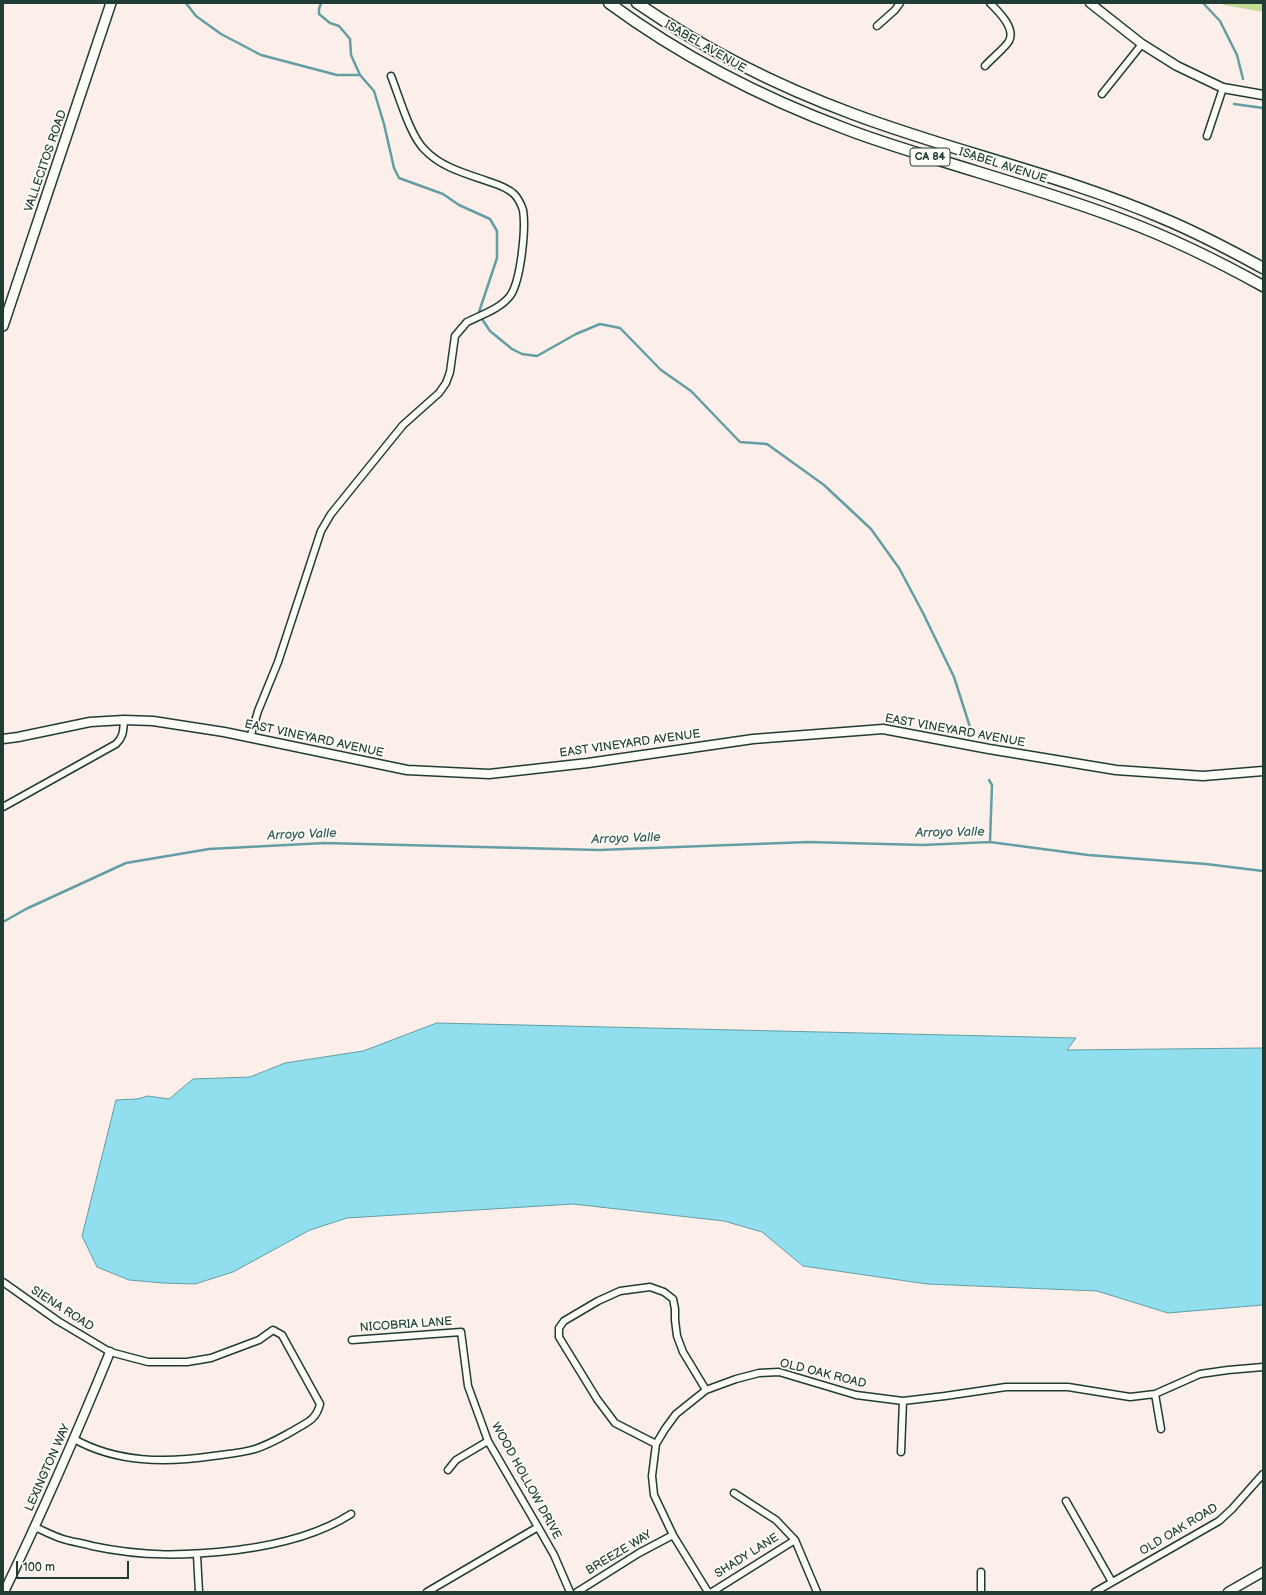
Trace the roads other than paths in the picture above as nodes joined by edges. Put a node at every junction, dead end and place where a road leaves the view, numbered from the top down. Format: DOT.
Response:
graph roads {
  1 [pos="112,3"];
  2 [pos="608,3"];
  3 [pos="637,3"];
  4 [pos="900,3"];
  5 [pos="990,3"];
  6 [pos="1090,3"];
  7 [pos="877,26"];
  8 [pos="1142,44"];
  9 [pos="985,66"];
  10 [pos="391,76"];
  11 [pos="1223,88"];
  12 [pos="1102,94"];
  13 [pos="1263,95"];
  14 [pos="1207,136"];
  15 [pos="1263,268"];
  16 [pos="1263,286"];
  17 [pos="3,326"];
  18 [pos="124,720"];
  19 [pos="250,738"];
  20 [pos="3,739"];
  21 [pos="1263,771"];
  22 [pos="3,807"];
  23 [pos="3,1282"];
  24 [pos="461,1332"];
  25 [pos="352,1340"];
  26 [pos="110,1352"];
  27 [pos="1263,1367"];
  28 [pos="706,1390"];
  29 [pos="1155,1394"];
  30 [pos="903,1401"];
  31 [pos="1161,1429"];
  32 [pos="74,1439"];
  33 [pos="488,1441"];
  34 [pos="656,1444"];
  35 [pos="901,1452"];
  36 [pos="448,1470"];
  37 [pos="1263,1474"];
  38 [pos="734,1493"];
  39 [pos="1066,1501"];
  40 [pos="351,1514"];
  41 [pos="35,1527"];
  42 [pos="538,1527"];
  43 [pos="673,1535"];
  44 [pos="795,1540"];
  45 [pos="197,1555"];
  46 [pos="981,1572"];
  47 [pos="1263,1572"];
  48 [pos="1112,1582"];
  49 [pos="4,1592"];
  50 [pos="199,1592"];
  51 [pos="427,1592"];
  52 [pos="570,1592"];
  53 [pos="577,1592"];
  54 [pos="708,1592"];
  55 [pos="712,1592"];
  56 [pos="818,1592"];
  57 [pos="981,1592"];
  58 [pos="1095,1592"];
  59 [pos="1228,1592"];
  1 -- 17 [label="main road, VALLECITOS ROAD"];
  2 -- 16 [label="highway, ISABEL AVENUE / CA 84"];
  3 -- 15 [label="highway, ISABEL AVENUE / CA 84"];
  4 -- 7 [label="street"];
  5 -- 9 [label="street"];
  6 -- 8 [label="street"];
  8 -- 11 [label="street"];
  8 -- 12 [label="street"];
  10 -- 19 [label="street"];
  11 -- 13 [label="street"];
  11 -- 14 [label="street"];
  18 -- 19 [label="street, EAST VINEYARD AVENUE"];
  18 -- 20 [label="street, EAST VINEYARD AVENUE"];
  18 -- 22 [label="street"];
  19 -- 21 [label="street, EAST VINEYARD AVENUE"];
  23 -- 26 [label="street, SIENA ROAD"];
  24 -- 25 [label="street, NICOBRIA LANE"];
  24 -- 33 [label="street, WOOD HOLLOW DRIVE"];
  26 -- 32 [label="street, LEXINGTON WAY"];
  26 -- 32 [label="street, SIENA ROAD"];
  27 -- 29 [label="street, OLD OAK ROAD"];
  28 -- 30 [label="street, OLD OAK ROAD"];
  28 -- 34 [label="street, OLD OAK ROAD"];
  28 -- 34 [label="street"];
  29 -- 30 [label="street, OLD OAK ROAD"];
  29 -- 31 [label="street"];
  30 -- 35 [label="street"];
  32 -- 41 [label="street, LEXINGTON WAY"];
  33 -- 36 [label="street"];
  33 -- 42 [label="street, WOOD HOLLOW DRIVE"];
  34 -- 43 [label="street, OLD OAK ROAD"];
  37 -- 48 [label="street, OLD OAK ROAD"];
  38 -- 44 [label="street"];
  39 -- 48 [label="street"];
  40 -- 45 [label="street"];
  41 -- 45 [label="street"];
  41 -- 49 [label="street, LEXINGTON WAY"];
  42 -- 51 [label="street"];
  42 -- 52 [label="street, WOOD HOLLOW DRIVE"];
  43 -- 53 [label="street, BREEZE WAY"];
  43 -- 54 [label="street, OLD OAK ROAD"];
  44 -- 55 [label="street, SHADY LANE"];
  44 -- 56 [label="street"];
  45 -- 50 [label="street"];
  46 -- 57 [label="street"];
  47 -- 59 [label="street"];
  48 -- 58 [label="street, OLD OAK ROAD"];
}
